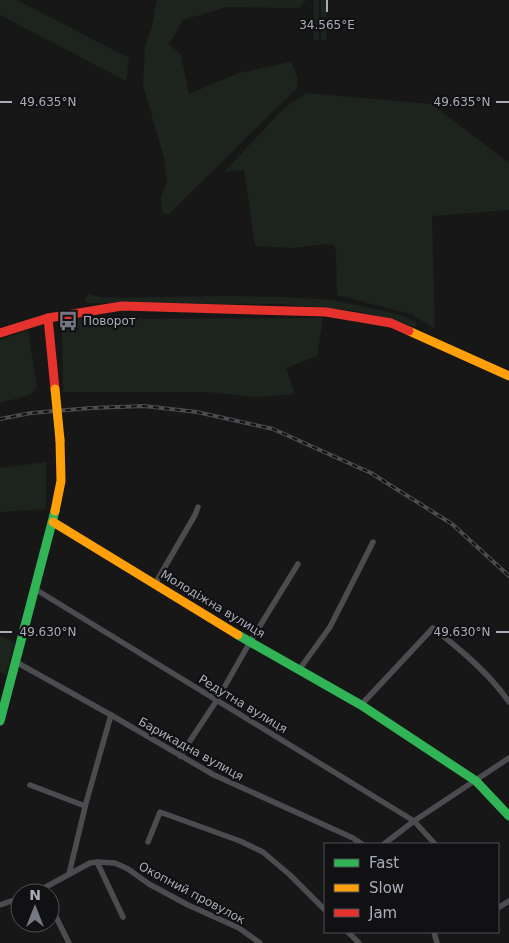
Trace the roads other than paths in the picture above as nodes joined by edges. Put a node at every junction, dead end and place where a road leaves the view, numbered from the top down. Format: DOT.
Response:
graph roads {
  1 [pos="48,318"];
  2 [pos="0,333"];
  3 [pos="509,376"];
  4 [pos="198,507"];
  5 [pos="53,522"];
  6 [pos="373,542"];
  7 [pos="298,564"];
  8 [pos="155,584"];
  9 [pos="35,589"];
  10 [pos="250,642"];
  11 [pos="16,662"];
  12 [pos="300,670"];
  13 [pos="217,700"];
  14 [pos="509,702"];
  15 [pos="361,706"];
  16 [pos="111,715"];
  17 [pos="0,721"];
  18 [pos="180,756"];
  19 [pos="509,758"];
  20 [pos="476,781"];
  21 [pos="30,785"];
  22 [pos="85,806"];
  23 [pos="509,816"];
  24 [pos="414,821"];
  25 [pos="148,842"];
  26 [pos="360,843"];
  27 [pos="385,843"];
  28 [pos="434,843"];
  29 [pos="97,862"];
  30 [pos="69,874"];
  31 [pos="55,883"];
  32 [pos="324,909"];
  33 [pos="124,917"];
  34 [pos="60,925"];
  35 [pos="349,933"];
  36 [pos="69,943"];
  37 [pos="260,943"];
  38 [pos="360,943"];
  1 -- 2 [label="street"];
  1 -- 3 [label="street"];
  1 -- 5 [label="street, bridge"];
  4 -- 8 [label="street"];
  5 -- 8 [label="street, Молодіжна вулиця"];
  5 -- 9 [label="street"];
  6 -- 12 [label="street"];
  7 -- 10 [label="street"];
  8 -- 10 [label="street, Молодіжна вулиця"];
  9 -- 11 [label="street"];
  9 -- 13 [label="street, Редутна вулиця"];
  10 -- 12 [label="street, Молодіжна вулиця"];
  10 -- 13 [label="street"];
  11 -- 16 [label="street, Барикадна вулиця"];
  11 -- 17 [label="street"];
  12 -- 15 [label="street, Молодіжна вулиця"];
  13 -- 18 [label="street"];
  13 -- 24 [label="street, Редутна вулиця"];
  14 -- 15 [label="street"];
  15 -- 20 [label="street, Молодіжна вулиця"];
  16 -- 18 [label="street, Барикадна вулиця"];
  16 -- 22 [label="street"];
  18 -- 26 [label="street, Барикадна вулиця"];
  19 -- 20 [label="street"];
  20 -- 23 [label="street, Молодіжна вулиця"];
  20 -- 24 [label="street"];
  21 -- 22 [label="street"];
  22 -- 30 [label="street"];
  24 -- 27 [label="street"];
  24 -- 28 [label="street, Редутна вулиця"];
  25 -- 32 [label="street"];
  29 -- 30 [label="street"];
  29 -- 33 [label="street"];
  29 -- 37 [label="street, Окопний провулок"];
  30 -- 31 [label="street"];
  34 -- 36 [label="street"];
  35 -- 38 [label="street"];
}
